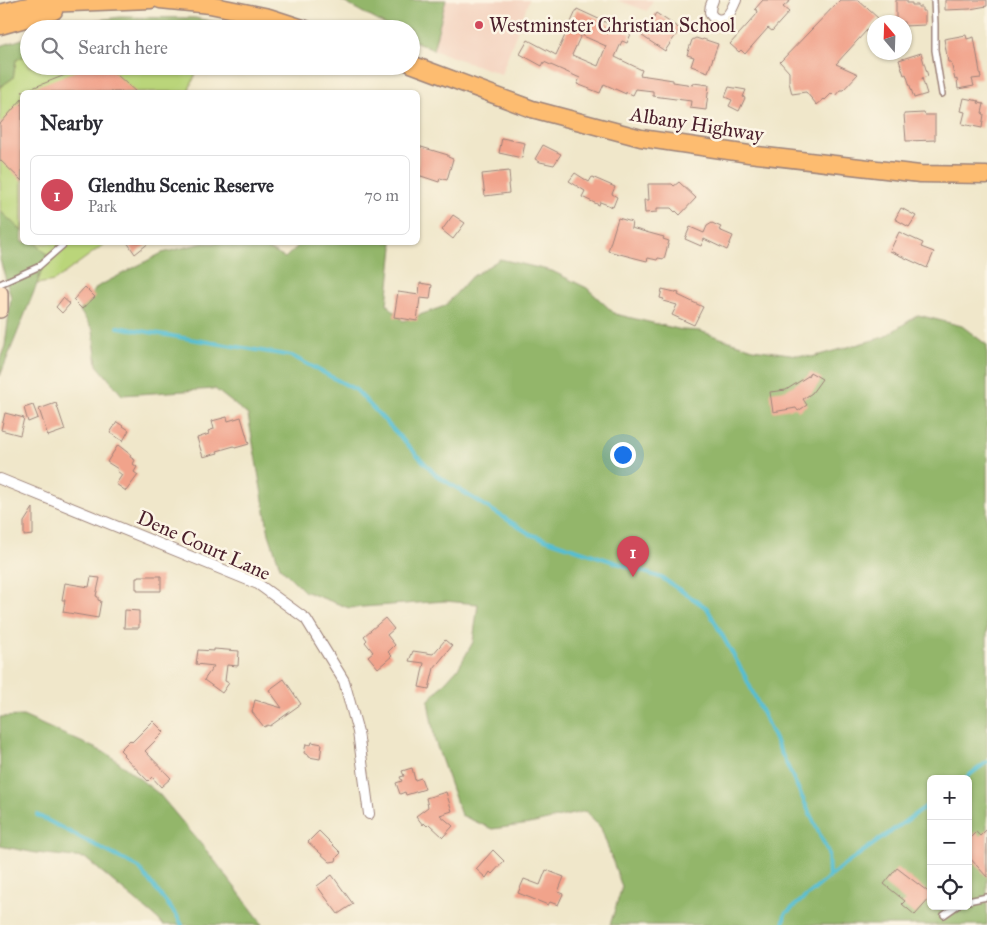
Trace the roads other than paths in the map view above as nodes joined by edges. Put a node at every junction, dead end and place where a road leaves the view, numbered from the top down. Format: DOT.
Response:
graph roads {
  1 [pos="151,0"];
  2 [pos="160,0"];
  3 [pos="713,0"];
  4 [pos="736,0"];
  5 [pos="934,0"];
  6 [pos="90,2"];
  7 [pos="22,3"];
  8 [pos="0,13"];
  9 [pos="20,20"];
  10 [pos="22,20"];
  11 [pos="279,20"];
  12 [pos="0,26"];
  13 [pos="420,67"];
  14 [pos="942,94"];
  15 [pos="987,175"];
  16 [pos="63,245"];
  17 [pos="0,284"];
  18 [pos="0,293"];
  19 [pos="0,310"];
  20 [pos="0,479"];
  21 [pos="369,814"];
  22 [pos="987,897"];
  23 [pos="972,900"];
  24 [pos="952,910"];
  25 [pos="944,915"];
  1 -- 6 [label="main road"];
  2 -- 11 [label="main road"];
  3 -- 4 [label="street"];
  5 -- 14 [label="lane"];
  6 -- 7 [label="main road"];
  6 -- 10 [label="main road"];
  7 -- 8 [label="main road"];
  9 -- 12 [label="main road"];
  13 -- 15 [label="main road, Albany Highway"];
  16 -- 17 [label="lane"];
  18 -- 19 [label="main road"];
  20 -- 21 [label="street, Dene Court Lane"];
  22 -- 23 [label="lane"];
  24 -- 25 [label="lane"];
}
